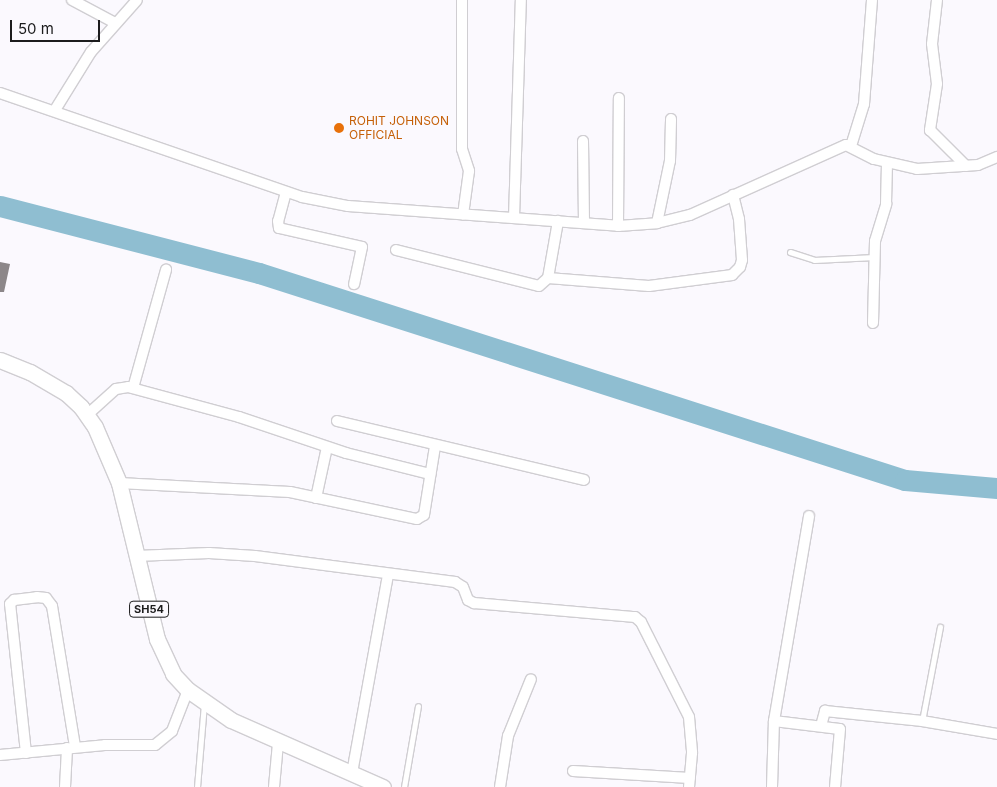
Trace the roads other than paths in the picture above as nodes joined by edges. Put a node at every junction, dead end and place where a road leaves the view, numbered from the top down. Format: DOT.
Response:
graph roads {
  1 [pos="72,0"];
  2 [pos="137,0"];
  3 [pos="462,0"];
  4 [pos="521,0"];
  5 [pos="872,0"];
  6 [pos="937,0"];
  7 [pos="115,23"];
  8 [pos="0,93"];
  9 [pos="619,98"];
  10 [pos="55,110"];
  11 [pos="671,119"];
  12 [pos="583,141"];
  13 [pos="851,146"];
  14 [pos="997,157"];
  15 [pos="887,164"];
  16 [pos="966,166"];
  17 [pos="286,192"];
  18 [pos="733,195"];
  19 [pos="463,215"];
  20 [pos="514,218"];
  21 [pos="558,221"];
  22 [pos="584,223"];
  23 [pos="657,223"];
  24 [pos="618,226"];
  25 [pos="396,250"];
  26 [pos="790,252"];
  27 [pos="874,257"];
  28 [pos="166,270"];
  29 [pos="548,278"];
  30 [pos="354,284"];
  31 [pos="873,323"];
  32 [pos="0,360"];
  33 [pos="133,388"];
  34 [pos="87,415"];
  35 [pos="337,421"];
  36 [pos="435,446"];
  37 [pos="327,447"];
  38 [pos="430,474"];
  39 [pos="584,480"];
  40 [pos="119,483"];
  41 [pos="316,498"];
  42 [pos="809,516"];
  43 [pos="136,556"];
  44 [pos="388,574"];
  45 [pos="940,627"];
  46 [pos="531,679"];
  47 [pos="188,690"];
  48 [pos="204,702"];
  49 [pos="418,706"];
  50 [pos="774,721"];
  51 [pos="922,721"];
  52 [pos="821,726"];
  53 [pos="997,734"];
  54 [pos="278,743"];
  55 [pos="71,748"];
  56 [pos="26,753"];
  57 [pos="0,755"];
  58 [pos="573,771"];
  59 [pos="352,773"];
  60 [pos="689,782"];
  61 [pos="65,787"];
  62 [pos="197,787"];
  63 [pos="274,787"];
  64 [pos="382,787"];
  65 [pos="404,787"];
  66 [pos="500,787"];
  67 [pos="772,787"];
  68 [pos="835,787"];
  1 -- 7 [label="street"];
  2 -- 7 [label="street"];
  3 -- 19 [label="street"];
  4 -- 20 [label="street"];
  5 -- 13 [label="street"];
  6 -- 16 [label="street"];
  7 -- 10 [label="street"];
  8 -- 10 [label="street"];
  9 -- 24 [label="street"];
  10 -- 17 [label="street"];
  11 -- 23 [label="street"];
  12 -- 22 [label="street"];
  13 -- 15 [label="street"];
  13 -- 18 [label="street"];
  14 -- 16 [label="street"];
  15 -- 16 [label="street"];
  15 -- 27 [label="street"];
  17 -- 19 [label="street"];
  17 -- 30 [label="street"];
  18 -- 23 [label="street"];
  18 -- 29 [label="street"];
  19 -- 20 [label="street"];
  20 -- 21 [label="street"];
  21 -- 22 [label="street"];
  21 -- 29 [label="street"];
  22 -- 24 [label="street"];
  23 -- 24 [label="street"];
  25 -- 29 [label="street"];
  26 -- 27 [label="lane"];
  27 -- 31 [label="street"];
  28 -- 33 [label="street"];
  32 -- 34 [label="main road, SH54"];
  33 -- 34 [label="street"];
  33 -- 37 [label="street"];
  34 -- 40 [label="main road, SH54"];
  35 -- 36 [label="street"];
  36 -- 38 [label="street"];
  36 -- 39 [label="street"];
  37 -- 38 [label="street"];
  37 -- 41 [label="street"];
  38 -- 41 [label="street"];
  40 -- 41 [label="street"];
  40 -- 43 [label="main road, SH54"];
  42 -- 50 [label="street"];
  43 -- 44 [label="street"];
  43 -- 47 [label="main road, SH54"];
  44 -- 59 [label="street"];
  44 -- 60 [label="street"];
  45 -- 51 [label="lane"];
  46 -- 66 [label="street"];
  47 -- 48 [label="main road, SH54"];
  47 -- 55 [label="street"];
  48 -- 54 [label="main road, SH54"];
  48 -- 62 [label="lane"];
  49 -- 65 [label="lane"];
  50 -- 52 [label="street"];
  50 -- 67 [label="street"];
  51 -- 52 [label="street"];
  51 -- 53 [label="street"];
  52 -- 68 [label="street"];
  54 -- 59 [label="main road, SH54"];
  54 -- 63 [label="street"];
  55 -- 56 [label="street"];
  55 -- 56 [label="street"];
  55 -- 61 [label="street"];
  56 -- 57 [label="street"];
  58 -- 60 [label="street"];
  59 -- 64 [label="main road, SH54"];
}
